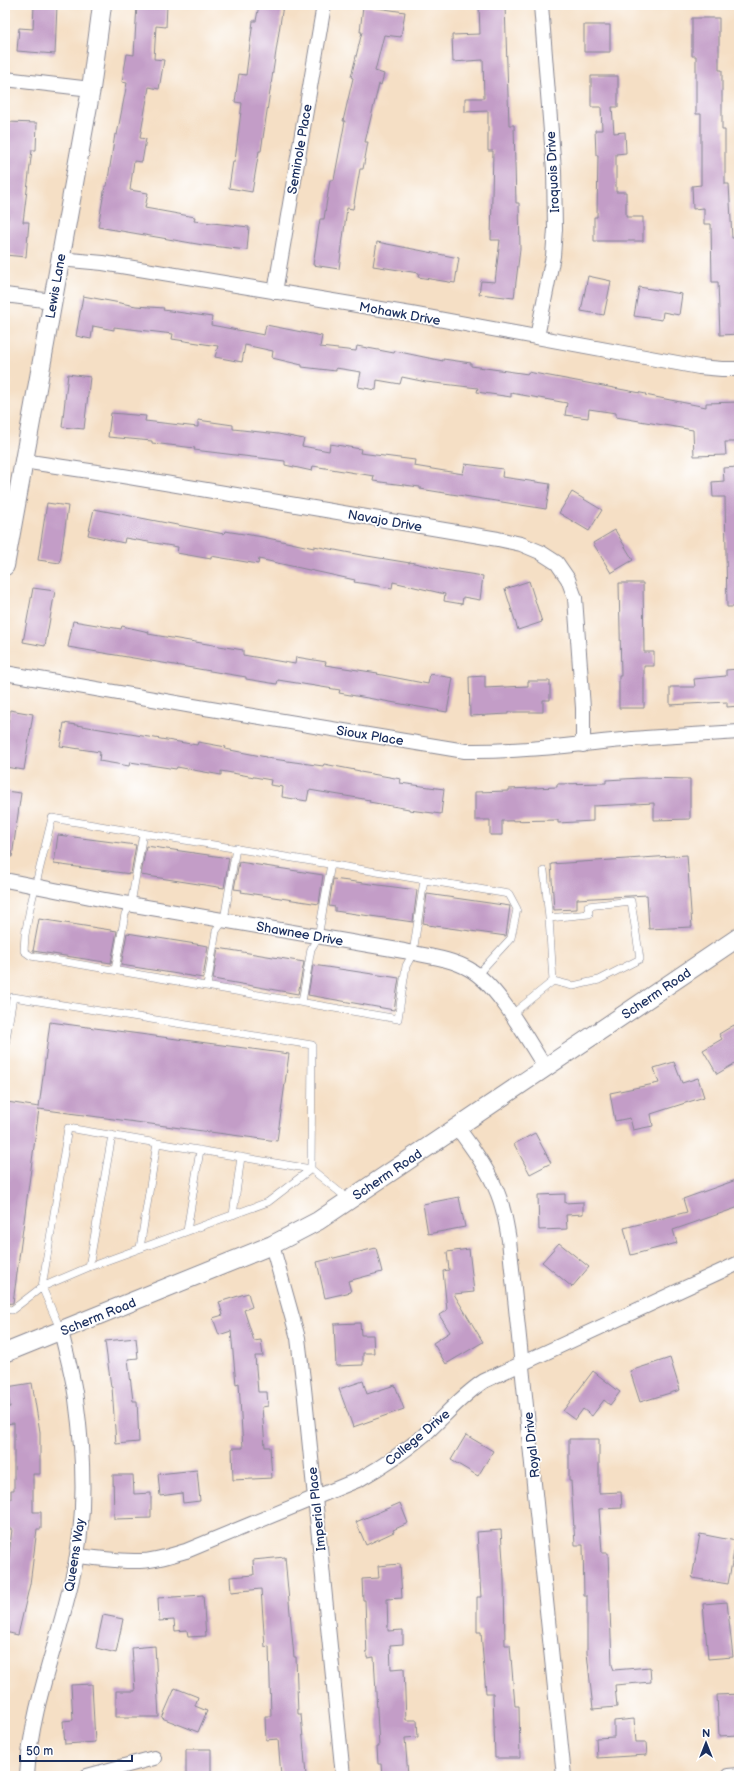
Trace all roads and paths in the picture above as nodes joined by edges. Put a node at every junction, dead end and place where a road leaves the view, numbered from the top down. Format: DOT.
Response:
graph roads {
  1 [pos="102,5"];
  2 [pos="324,5"];
  3 [pos="541,5"];
  4 [pos="5,79"];
  5 [pos="91,89"];
  6 [pos="60,259"];
  7 [pos="275,292"];
  8 [pos="5,295"];
  9 [pos="52,301"];
  10 [pos="537,337"];
  11 [pos="739,369"];
  12 [pos="24,461"];
  13 [pos="5,566"];
  14 [pos="5,673"];
  15 [pos="739,732"];
  16 [pos="583,746"];
  17 [pos="143,833"];
  18 [pos="236,848"];
  19 [pos="331,864"];
  20 [pos="544,871"];
  21 [pos="5,880"];
  22 [pos="424,880"];
  23 [pos="37,886"];
  24 [pos="131,904"];
  25 [pos="549,918"];
  26 [pos="224,920"];
  27 [pos="318,937"];
  28 [pos="739,937"];
  29 [pos="413,953"];
  30 [pos="115,970"];
  31 [pos="477,974"];
  32 [pos="553,981"];
  33 [pos="207,986"];
  34 [pos="302,1002"];
  35 [pos="511,1015"];
  36 [pos="5,1045"];
  37 [pos="545,1068"];
  38 [pos="457,1127"];
  39 [pos="112,1135"];
  40 [pos="157,1143"];
  41 [pos="200,1150"];
  42 [pos="241,1158"];
  43 [pos="311,1169"];
  44 [pos="349,1200"];
  45 [pos="233,1215"];
  46 [pos="187,1231"];
  47 [pos="272,1245"];
  48 [pos="140,1248"];
  49 [pos="739,1263"];
  50 [pos="89,1267"];
  51 [pos="42,1287"];
  52 [pos="5,1309"];
  53 [pos="61,1331"];
  54 [pos="5,1353"];
  55 [pos="522,1364"];
  56 [pos="314,1498"];
  57 [pos="77,1556"];
  58 [pos="154,1758"];
  59 [pos="739,1775"];
  60 [pos="27,1776"];
  61 [pos="87,1776"];
  62 [pos="343,1776"];
  63 [pos="564,1776"];
  64 [pos="728,1776"];
  1 -- 5 [label="street, Lewis Lane"];
  2 -- 7 [label="street, Seminole Place"];
  3 -- 10 [label="street, Iroquois Drive"];
  4 -- 5 [label="street"];
  5 -- 6 [label="street, Lewis Lane"];
  6 -- 7 [label="street, Mohawk Drive"];
  6 -- 9 [label="street, Lewis Lane"];
  7 -- 10 [label="street, Mohawk Drive"];
  8 -- 9 [label="street"];
  9 -- 12 [label="street, Lewis Lane"];
  10 -- 11 [label="street, Mohawk Drive"];
  12 -- 13 [label="street, Lewis Lane"];
  12 -- 16 [label="street, Navajo Drive"];
  14 -- 16 [label="street, Sioux Place"];
  15 -- 16 [label="street, Sioux Place"];
  17 -- 18 [label="lane"];
  17 -- 23 [label="lane"];
  17 -- 24 [label="lane"];
  18 -- 19 [label="lane"];
  18 -- 26 [label="lane"];
  19 -- 22 [label="lane"];
  19 -- 27 [label="lane"];
  20 -- 25 [label="lane"];
  21 -- 23 [label="street, Shawnee Drive"];
  22 -- 29 [label="lane"];
  22 -- 31 [label="lane"];
  23 -- 24 [label="street, Shawnee Drive"];
  23 -- 30 [label="lane"];
  24 -- 26 [label="street, Shawnee Drive"];
  24 -- 30 [label="lane"];
  25 -- 32 [label="lane"];
  25 -- 32 [label="lane"];
  26 -- 27 [label="street, Shawnee Drive"];
  26 -- 33 [label="lane"];
  27 -- 29 [label="street, Shawnee Drive"];
  27 -- 34 [label="lane"];
  28 -- 37 [label="street, Scherm Road"];
  29 -- 31 [label="street, Shawnee Drive"];
  29 -- 34 [label="lane"];
  30 -- 33 [label="lane"];
  31 -- 35 [label="street, Shawnee Drive"];
  32 -- 35 [label="lane"];
  33 -- 34 [label="lane"];
  35 -- 37 [label="street, Shawnee Drive"];
  36 -- 43 [label="lane"];
  37 -- 38 [label="street, Scherm Road"];
  38 -- 44 [label="street, Scherm Road"];
  38 -- 55 [label="street, Royal Drive"];
  39 -- 40 [label="lane"];
  39 -- 50 [label="lane"];
  39 -- 51 [label="lane"];
  40 -- 41 [label="lane"];
  40 -- 48 [label="lane"];
  41 -- 42 [label="lane"];
  41 -- 46 [label="lane"];
  42 -- 43 [label="lane"];
  42 -- 45 [label="lane"];
  43 -- 44 [label="lane"];
  43 -- 45 [label="lane"];
  44 -- 47 [label="street, Scherm Road"];
  45 -- 46 [label="lane"];
  46 -- 48 [label="lane"];
  47 -- 53 [label="street, Scherm Road"];
  47 -- 56 [label="street, Imperial Place"];
  48 -- 50 [label="lane"];
  49 -- 55 [label="street, College Drive"];
  50 -- 51 [label="lane"];
  51 -- 52 [label="lane"];
  51 -- 53 [label="lane"];
  53 -- 54 [label="street, Scherm Road"];
  53 -- 57 [label="street, Queens Way"];
  55 -- 56 [label="street, College Drive"];
  55 -- 63 [label="street, Royal Drive"];
  56 -- 57 [label="street, College Drive"];
  56 -- 62 [label="street, Imperial Place"];
  57 -- 60 [label="street, Queens Way"];
  58 -- 61 [label="street"];
  59 -- 64 [label="street"];
}
